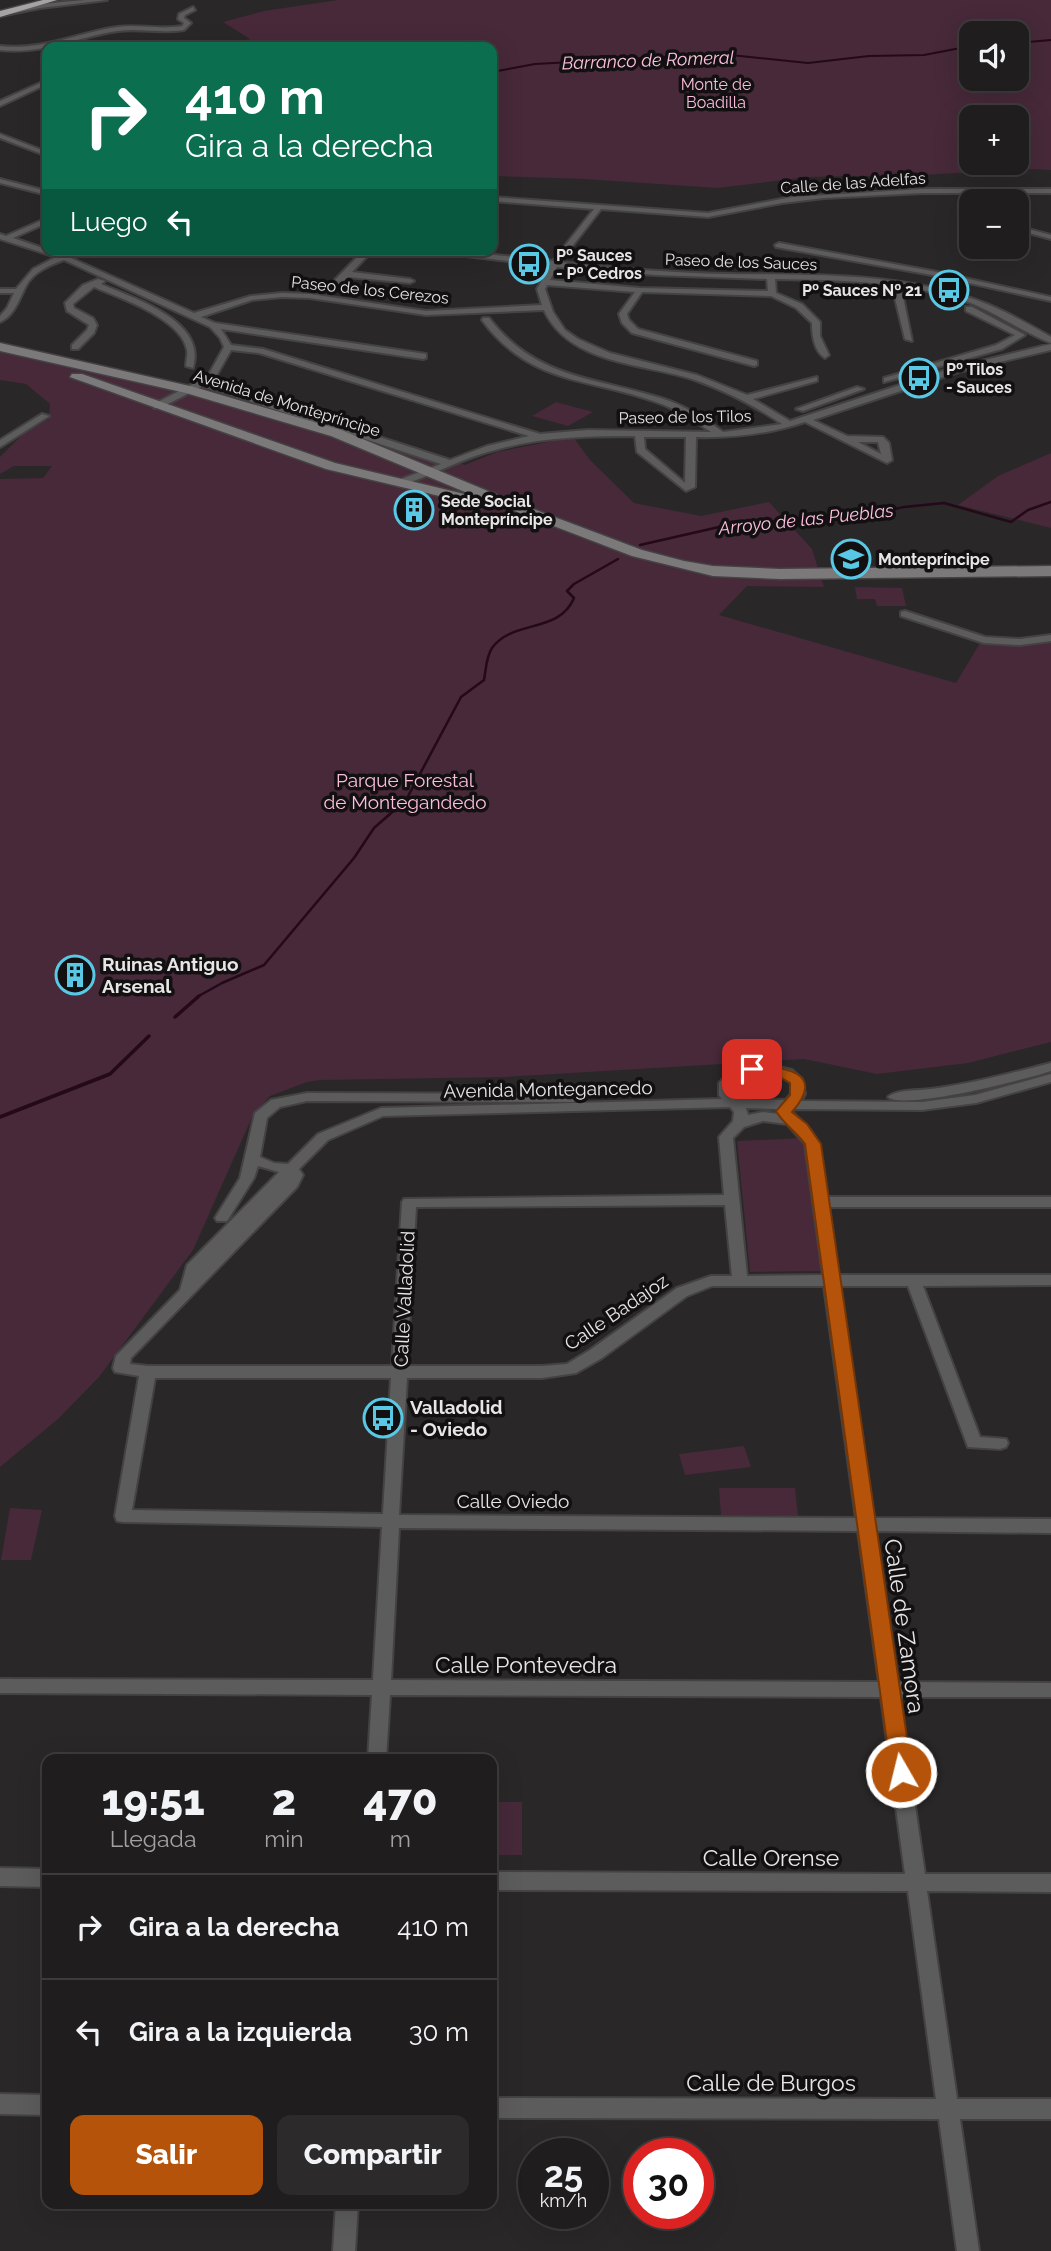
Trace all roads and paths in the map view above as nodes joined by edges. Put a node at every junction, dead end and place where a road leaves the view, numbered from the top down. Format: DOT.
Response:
graph roads {
  1 [pos="13,0"];
  2 [pos="20,0"];
  3 [pos="40,0"];
  4 [pos="53,0"];
  5 [pos="104,0"];
  6 [pos="0,9"];
  7 [pos="193,9"];
  8 [pos="61,42"];
  9 [pos="42,46"];
  10 [pos="0,48"];
  11 [pos="42,84"];
  12 [pos="0,104"];
  13 [pos="0,136"];
  14 [pos="42,152"];
  15 [pos="0,181"];
  16 [pos="959,191"];
  17 [pos="1029,191"];
  18 [pos="1051,191"];
  19 [pos="42,192"];
  20 [pos="497,199"];
  21 [pos="598,209"];
  22 [pos="42,221"];
  23 [pos="1029,231"];
  24 [pos="4,237"];
  25 [pos="1051,237"];
  26 [pos="779,245"];
  27 [pos="42,250"];
  28 [pos="54,256"];
  29 [pos="60,256"];
  30 [pos="72,256"];
  31 [pos="81,256"];
  32 [pos="363,256"];
  33 [pos="486,256"];
  34 [pos="66,258"];
  35 [pos="81,264"];
  36 [pos="555,264"];
  37 [pos="48,265"];
  38 [pos="932,272"];
  39 [pos="346,274"];
  40 [pos="771,276"];
  41 [pos="111,278"];
  42 [pos="410,281"];
  43 [pos="544,282"];
  44 [pos="94,284"];
  45 [pos="826,286"];
  46 [pos="918,288"];
  47 [pos="902,289"];
  48 [pos="330,290"];
  49 [pos="640,290"];
  50 [pos="0,291"];
  51 [pos="20,291"];
  52 [pos="772,294"];
  53 [pos="265,296"];
  54 [pos="1051,299"];
  55 [pos="953,303"];
  56 [pos="545,306"];
  57 [pos="993,308"];
  58 [pos="978,313"];
  59 [pos="195,316"];
  60 [pos="417,318"];
  61 [pos="0,320"];
  62 [pos="486,320"];
  63 [pos="214,325"];
  64 [pos="909,339"];
  65 [pos="1051,340"];
  66 [pos="1051,346"];
  67 [pos="75,347"];
  68 [pos="228,347"];
  69 [pos="0,350"];
  70 [pos="825,355"];
  71 [pos="423,356"];
  72 [pos="754,363"];
  73 [pos="940,363"];
  74 [pos="190,366"];
  75 [pos="954,370"];
  76 [pos="814,379"];
  77 [pos="887,380"];
  78 [pos="204,383"];
  79 [pos="850,384"];
  80 [pos="860,389"];
  81 [pos="189,390"];
  82 [pos="874,397"];
  83 [pos="747,398"];
  84 [pos="157,406"];
  85 [pos="800,409"];
  86 [pos="45,416"];
  87 [pos="807,419"];
  88 [pos="789,425"];
  89 [pos="639,435"];
  90 [pos="721,435"];
  91 [pos="691,436"];
  92 [pos="539,437"];
  93 [pos="845,439"];
  94 [pos="0,444"];
  95 [pos="449,463"];
  96 [pos="429,471"];
  97 [pos="399,483"];
  98 [pos="1051,571"];
  99 [pos="1051,577"];
  100 [pos="905,614"];
  101 [pos="1051,638"];
  102 [pos="1051,1068"];
  103 [pos="1051,1078"];
  104 [pos="370,1098"];
  105 [pos="730,1100"];
  106 [pos="794,1100"];
  107 [pos="366,1117"];
  108 [pos="790,1120"];
  109 [pos="740,1122"];
  110 [pos="253,1159"];
  111 [pos="291,1169"];
  112 [pos="731,1200"];
  113 [pos="821,1202"];
  114 [pos="1051,1202"];
  115 [pos="222,1218"];
  116 [pos="740,1279"];
  117 [pos="913,1279"];
  118 [pos="832,1280"];
  119 [pos="1051,1280"];
  120 [pos="120,1367"];
  121 [pos="148,1372"];
  122 [pos="400,1373"];
  123 [pos="1000,1443"];
  124 [pos="390,1521"];
  125 [pos="866,1525"];
  126 [pos="1051,1525"];
  127 [pos="0,1686"];
  128 [pos="382,1688"];
  129 [pos="890,1689"];
  130 [pos="1051,1690"];
  131 [pos="377,1754"];
  132 [pos="0,1877"];
  133 [pos="42,1878"];
  134 [pos="497,1881"];
  135 [pos="917,1882"];
  136 [pos="1051,1883"];
  137 [pos="0,2104"];
  138 [pos="42,2105"];
  139 [pos="497,2108"];
  140 [pos="949,2108"];
  141 [pos="1051,2109"];
  142 [pos="347,2209"];
  143 [pos="344,2251"];
  144 [pos="968,2251"];
  1 -- 6 [label="highway"];
  2 -- 6 [label="highway"];
  3 -- 6 [label="highway"];
  4 -- 6 [label="highway"];
  5 -- 6 [label="street"];
  7 -- 8 [label="street"];
  9 -- 10 [label="street"];
  11 -- 12 [label="street"];
  13 -- 14 [label="street"];
  15 -- 19 [label="street"];
  16 -- 21 [label="street, Calle de las Adelfas"];
  17 -- 18 [label="street, Calle de las Adelfas"];
  20 -- 21 [label="street, Calle de las Adelfas"];
  21 -- 36 [label="street"];
  22 -- 24 [label="street"];
  23 -- 25 [label="street"];
  24 -- 27 [label="street"];
  26 -- 38 [label="street"];
  28 -- 37 [label="street"];
  29 -- 34 [label="street"];
  30 -- 34 [label="street"];
  31 -- 35 [label="street"];
  32 -- 39 [label="street"];
  33 -- 36 [label="street, Paseo de los Sauces"];
  34 -- 35 [label="street"];
  34 -- 37 [label="street"];
  35 -- 37 [label="street"];
  35 -- 41 [label="street"];
  36 -- 40 [label="street, Paseo de los Sauces"];
  36 -- 43 [label="street"];
  37 -- 51 [label="street"];
  38 -- 46 [label="street"];
  38 -- 54 [label="street"];
  39 -- 42 [label="street"];
  39 -- 48 [label="street"];
  40 -- 47 [label="street, Paseo de los Sauces"];
  40 -- 52 [label="street"];
  41 -- 44 [label="street"];
  41 -- 59 [label="street"];
  43 -- 49 [label="street"];
  43 -- 56 [label="street"];
  44 -- 67 [label="street"];
  44 -- 74 [label="street"];
  45 -- 47 [label="street"];
  46 -- 47 [label="street, Paseo de los Sauces"];
  46 -- 57 [label="street, Paseo de los Sauces"];
  47 -- 64 [label="street"];
  49 -- 52 [label="street"];
  49 -- 72 [label="street"];
  50 -- 51 [label="street"];
  51 -- 61 [label="street"];
  52 -- 70 [label="street"];
  53 -- 56 [label="street, Paseo de los Cerezos"];
  53 -- 59 [label="street, Paseo de los Cerezos"];
  53 -- 60 [label="street"];
  55 -- 58 [label="street"];
  56 -- 83 [label="street"];
  57 -- 58 [label="street"];
  57 -- 65 [label="street, Paseo de los Sauces"];
  58 -- 73 [label="street"];
  59 -- 63 [label="street"];
  62 -- 90 [label="street"];
  63 -- 68 [label="street"];
  63 -- 71 [label="street"];
  66 -- 75 [label="street, Paseo de los Tilos"];
  68 -- 78 [label="street"];
  68 -- 92 [label="street"];
  69 -- 81 [label="street, Avenida de Montepríncipe"];
  69 -- 84 [label="street, Avenida de Montepríncipe"];
  73 -- 75 [label="street"];
  73 -- 77 [label="street"];
  75 -- 82 [label="street, Paseo de los Tilos"];
  76 -- 83 [label="street"];
  78 -- 81 [label="street"];
  78 -- 95 [label="street"];
  79 -- 80 [label="street"];
  80 -- 82 [label="street"];
  80 -- 85 [label="street"];
  81 -- 84 [label="street"];
  81 -- 96 [label="street, Avenida de Montepríncipe"];
  82 -- 87 [label="street, Paseo de los Tilos"];
  83 -- 88 [label="street"];
  84 -- 97 [label="street, Avenida de Montepríncipe"];
  86 -- 94 [label="street"];
  87 -- 88 [label="street, Paseo de los Tilos"];
  87 -- 93 [label="street"];
  88 -- 90 [label="street, Paseo de los Tilos"];
  89 -- 91 [label="street, Paseo de los Tilos"];
  89 -- 91 [label="street"];
  89 -- 92 [label="street, Paseo de los Tilos"];
  90 -- 91 [label="street, Paseo de los Tilos"];
  92 -- 95 [label="street, Paseo de los Tilos"];
  95 -- 96 [label="street, Paseo de los Tilos"];
  96 -- 97 [label="street, Paseo de los Tilos"];
  96 -- 98 [label="street, Avenida de Montepríncipe"];
  97 -- 99 [label="street, Avenida de Montepríncipe"];
  100 -- 101 [label="street"];
  102 -- 106 [label="street, Avenida Montegancedo"];
  103 -- 106 [label="street, Avenida Montegancedo"];
  104 -- 105 [label="street, Avenida Montegancedo"];
  104 -- 107 [label="street"];
  104 -- 110 [label="street, Avenida Montegancedo"];
  105 -- 106 [label="street, Avenida Montegancedo"];
  105 -- 106 [label="street"];
  105 -- 107 [label="street, Avenida Montegancedo"];
  105 -- 109 [label="street"];
  106 -- 108 [label="street"];
  107 -- 111 [label="street, Avenida Montegancedo"];
  108 -- 109 [label="street"];
  108 -- 113 [label="street, Calle de Zamora"];
  109 -- 112 [label="street"];
  110 -- 111 [label="street"];
  110 -- 115 [label="street, Avenida Montegancedo"];
  111 -- 120 [label="street, Avenida Montegancedo"];
  112 -- 116 [label="street"];
  112 -- 122 [label="street, Calle Valladolid"];
  113 -- 114 [label="street"];
  113 -- 118 [label="street, Calle de Zamora"];
  116 -- 118 [label="street, Calle Badajoz"];
  116 -- 122 [label="street, Calle Badajoz"];
  117 -- 118 [label="street, Calle Badajoz"];
  117 -- 119 [label="street, Calle Badajoz"];
  117 -- 123 [label="street"];
  118 -- 125 [label="street, Calle de Zamora"];
  120 -- 121 [label="street, Calle Badajoz"];
  121 -- 122 [label="street, Calle Badajoz"];
  121 -- 124 [label="street, Calle Oviedo"];
  122 -- 124 [label="street, Calle Valladolid"];
  124 -- 125 [label="street, Calle Oviedo"];
  124 -- 128 [label="street, Calle Valladolid"];
  125 -- 126 [label="street, Calle Oviedo"];
  125 -- 129 [label="street, Calle de Zamora"];
  127 -- 128 [label="street, Calle Pontevedra"];
  128 -- 129 [label="street, Calle Pontevedra"];
  128 -- 131 [label="street, Calle Valladolid"];
  129 -- 130 [label="street, Calle Pontevedra"];
  129 -- 135 [label="street, Calle de Zamora"];
  132 -- 133 [label="street"];
  134 -- 135 [label="street, Calle Orense"];
  135 -- 136 [label="street, Calle Orense"];
  135 -- 140 [label="street, Calle de Zamora"];
  137 -- 138 [label="street"];
  139 -- 140 [label="street, Calle de Burgos"];
  140 -- 141 [label="street, Calle de Burgos"];
  140 -- 144 [label="street, Calle de Zamora"];
  142 -- 143 [label="street"];
}
